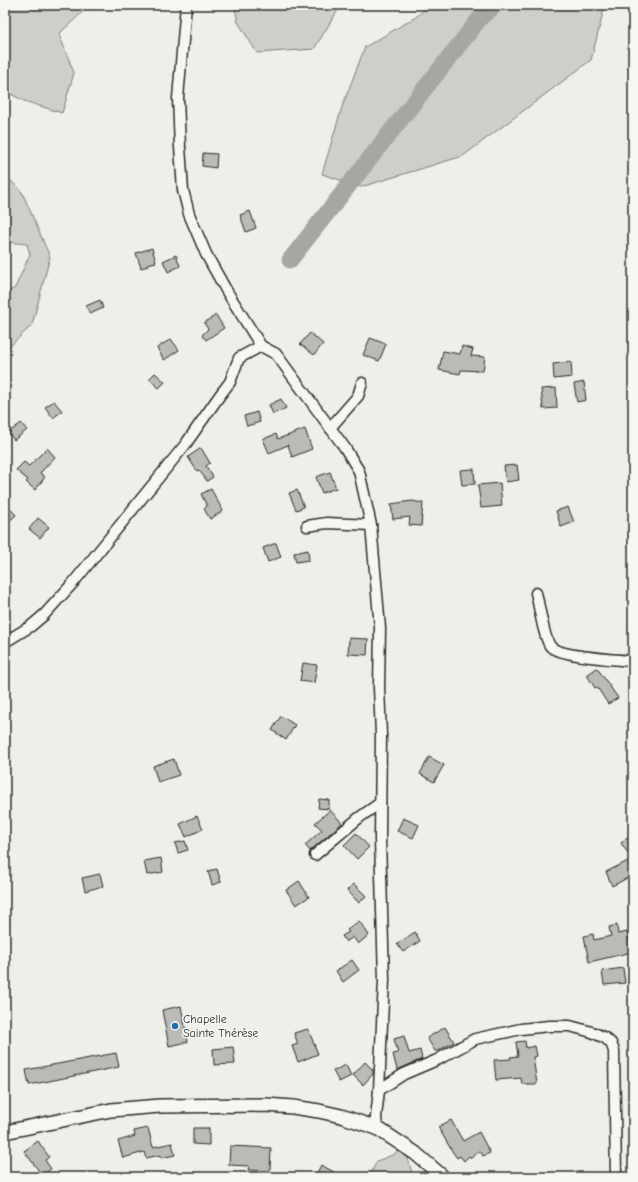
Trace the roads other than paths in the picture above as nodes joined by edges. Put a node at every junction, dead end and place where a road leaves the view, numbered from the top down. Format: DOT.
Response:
graph roads {
  1 [pos="186,5"];
  2 [pos="261,346"];
  3 [pos="362,383"];
  4 [pos="330,428"];
  5 [pos="371,524"];
  6 [pos="307,526"];
  7 [pos="536,593"];
  8 [pos="5,642"];
  9 [pos="633,662"];
  10 [pos="380,803"];
  11 [pos="315,855"];
  12 [pos="379,1090"];
  13 [pos="378,1128"];
  14 [pos="5,1132"];
  15 [pos="444,1177"];
  16 [pos="616,1177"];
  1 -- 2 [label="street"];
  2 -- 4 [label="street"];
  2 -- 8 [label="street"];
  3 -- 4 [label="street"];
  4 -- 5 [label="street"];
  5 -- 6 [label="street"];
  5 -- 10 [label="street"];
  7 -- 9 [label="street"];
  10 -- 11 [label="street"];
  10 -- 12 [label="street"];
  12 -- 13 [label="street"];
  12 -- 16 [label="street"];
  13 -- 14 [label="main road"];
  13 -- 15 [label="main road"];
}
